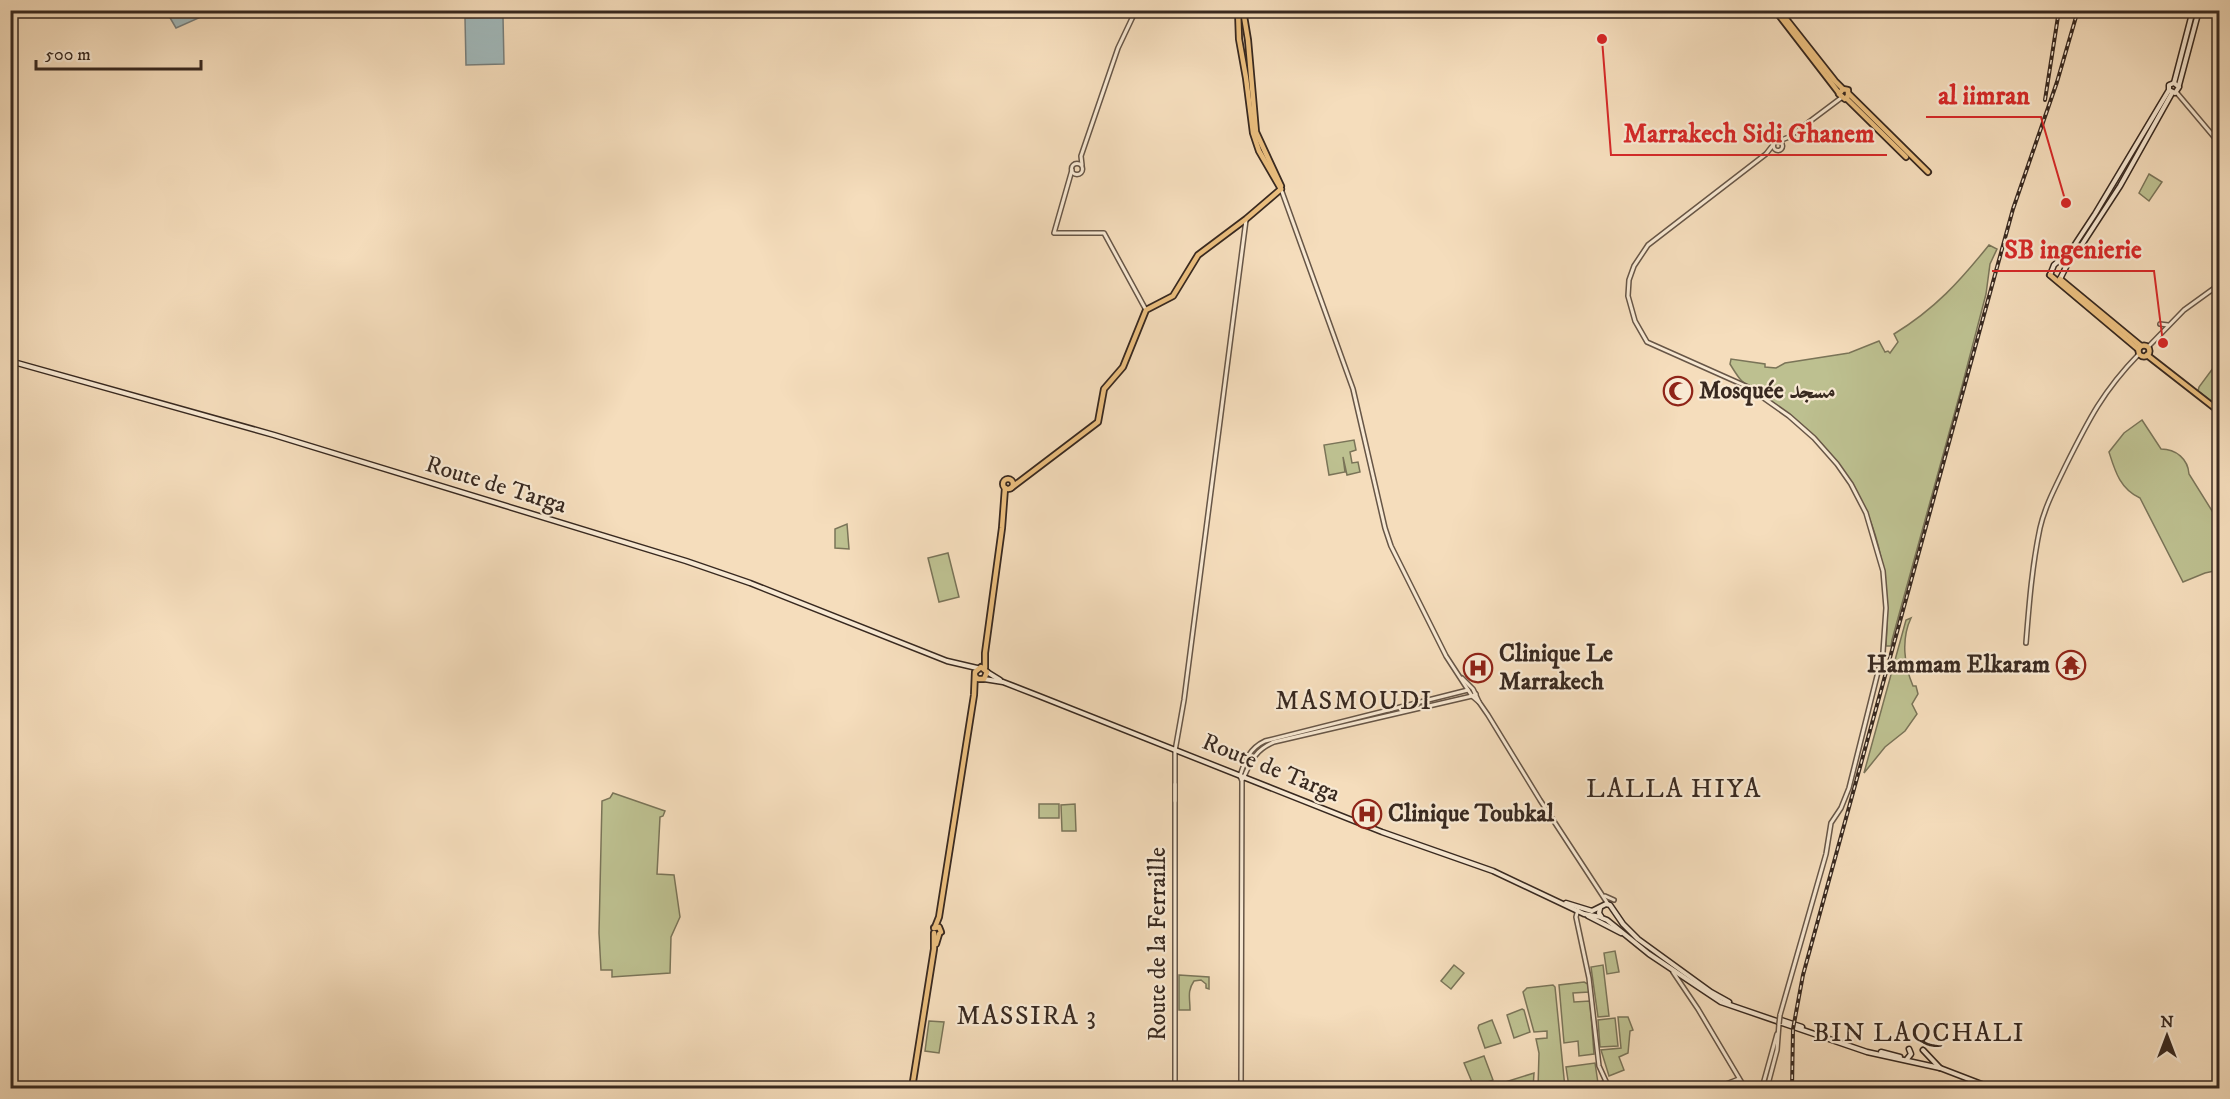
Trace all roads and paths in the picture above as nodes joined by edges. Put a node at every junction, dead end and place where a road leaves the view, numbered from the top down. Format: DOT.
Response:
graph roads {
  1 [pos="1136,10"];
  2 [pos="1238,10"];
  3 [pos="1243,10"];
  4 [pos="1777,10"];
  5 [pos="2193,10"];
  6 [pos="2199,10"];
  7 [pos="1247,32"];
  8 [pos="1239,33"];
  9 [pos="1249,56"];
  10 [pos="1243,57"];
  11 [pos="2176,84"];
  12 [pos="2173,92"];
  13 [pos="1843,94"];
  14 [pos="1789,137"];
  15 [pos="1779,141"];
  16 [pos="2220,144"];
  17 [pos="1773,146"];
  18 [pos="1782,146"];
  19 [pos="1776,150"];
  20 [pos="1766,154"];
  21 [pos="1082,156"];
  22 [pos="1075,164"];
  23 [pos="1082,165"];
  24 [pos="1072,170"];
  25 [pos="1927,173"];
  26 [pos="1077,174"];
  27 [pos="1069,180"];
  28 [pos="1281,189"];
  29 [pos="1246,219"];
  30 [pos="2050,275"];
  31 [pos="2060,279"];
  32 [pos="2220,284"];
  33 [pos="1146,310"];
  34 [pos="2160,324"];
  35 [pos="2168,325"];
  36 [pos="2140,350"];
  37 [pos="2148,352"];
  38 [pos="10,361"];
  39 [pos="2121,366"];
  40 [pos="2125,369"];
  41 [pos="2220,411"];
  42 [pos="1023,478"];
  43 [pos="1012,481"];
  44 [pos="1009,488"];
  45 [pos="2026,643"];
  46 [pos="964,666"];
  47 [pos="982,669"];
  48 [pos="975,675"];
  49 [pos="983,679"];
  50 [pos="1003,682"];
  51 [pos="1467,686"];
  52 [pos="974,695"];
  53 [pos="1474,695"];
  54 [pos="1176,749"];
  55 [pos="1242,778"];
  56 [pos="1599,890"];
  57 [pos="1603,896"];
  58 [pos="1614,900"];
  59 [pos="1604,906"];
  60 [pos="1578,909"];
  61 [pos="1614,913"];
  62 [pos="1584,914"];
  63 [pos="1601,917"];
  64 [pos="1607,920"];
  65 [pos="1578,922"];
  66 [pos="1625,935"];
  67 [pos="1670,968"];
  68 [pos="1693,983"];
  69 [pos="1687,992"];
  70 [pos="1779,1027"];
  71 [pos="1909,1049"];
  72 [pos="1923,1050"];
  73 [pos="1904,1059"];
  74 [pos="1940,1068"];
  75 [pos="1738,1079"];
  76 [pos="1605,1082"];
  77 [pos="912,1089"];
  78 [pos="1174,1089"];
  79 [pos="1241,1089"];
  80 [pos="1597,1089"];
  81 [pos="1609,1089"];
  82 [pos="1716,1089"];
  83 [pos="1745,1089"];
  84 [pos="1762,1089"];
  85 [pos="1767,1089"];
  86 [pos="1992,1089"];
  1 -- 21 [label="street"];
  2 -- 8 [label="main road"];
  3 -- 7 [label="main road"];
  4 -- 13 [label="main road"];
  5 -- 11 [label="main road"];
  6 -- 11 [label="main road"];
  7 -- 8 [label="main road"];
  7 -- 9 [label="main road"];
  8 -- 10 [label="main road"];
  9 -- 10 [label="main road"];
  9 -- 28 [label="main road"];
  10 -- 28 [label="main road"];
  11 -- 12 [label="main road"];
  11 -- 12 [label="main road"];
  12 -- 16 [label="street"];
  12 -- 30 [label="main road"];
  12 -- 31 [label="main road"];
  13 -- 14 [label="street"];
  13 -- 25 [label="main road"];
  14 -- 15 [label="street"];
  14 -- 18 [label="street"];
  15 -- 17 [label="street"];
  15 -- 18 [label="street"];
  17 -- 19 [label="street"];
  17 -- 20 [label="street"];
  18 -- 19 [label="street"];
  19 -- 20 [label="street"];
  20 -- 70 [label="street, bridge"];
  21 -- 22 [label="street"];
  21 -- 23 [label="street"];
  22 -- 23 [label="street"];
  22 -- 24 [label="street"];
  23 -- 26 [label="street"];
  24 -- 26 [label="street"];
  24 -- 27 [label="street"];
  26 -- 27 [label="street"];
  27 -- 33 [label="street"];
  28 -- 29 [label="main road"];
  28 -- 51 [label="street"];
  29 -- 33 [label="main road"];
  29 -- 54 [label="street, Route de la Ferraille"];
  30 -- 36 [label="main road"];
  31 -- 36 [label="main road"];
  32 -- 35 [label="street"];
  33 -- 42 [label="main road"];
  34 -- 35 [label="street"];
  35 -- 37 [label="street"];
  36 -- 37 [label="main road"];
  36 -- 37 [label="main road"];
  36 -- 40 [label="street"];
  37 -- 41 [label="main road"];
  38 -- 46 [label="main road, Route de Targa"];
  39 -- 40 [label="street"];
  40 -- 45 [label="street"];
  42 -- 43 [label="main road"];
  42 -- 44 [label="main road"];
  43 -- 44 [label="main road"];
  43 -- 44 [label="main road"];
  44 -- 47 [label="main road"];
  46 -- 47 [label="main road, Route de Targa"];
  46 -- 48 [label="main road, Route de Targa"];
  47 -- 48 [label="main road"];
  47 -- 49 [label="main road"];
  47 -- 50 [label="main road, Route de Targa"];
  48 -- 49 [label="main road"];
  48 -- 52 [label="main road"];
  49 -- 50 [label="main road, Route de Targa"];
  49 -- 52 [label="main road"];
  50 -- 54 [label="main road, Route de Targa"];
  51 -- 53 [label="street"];
  51 -- 55 [label="street"];
  52 -- 77 [label="main road"];
  53 -- 55 [label="street"];
  53 -- 56 [label="street"];
  54 -- 55 [label="main road, Route de Targa"];
  54 -- 78 [label="street, Route de la Ferraille"];
  55 -- 60 [label="main road, Route de Targa"];
  55 -- 79 [label="street"];
  56 -- 57 [label="street"];
  56 -- 59 [label="street"];
  57 -- 58 [label="street"];
  57 -- 59 [label="street"];
  59 -- 60 [label="main road, Route de Targa"];
  59 -- 61 [label="main road"];
  59 -- 63 [label="main road"];
  60 -- 62 [label="main road, Route de Targa"];
  60 -- 65 [label="street"];
  61 -- 64 [label="main road"];
  61 -- 73 [label="main road"];
  62 -- 63 [label="main road, Route de Targa"];
  62 -- 65 [label="street"];
  62 -- 66 [label="main road"];
  63 -- 64 [label="main road"];
  64 -- 66 [label="main road"];
  65 -- 76 [label="street"];
  66 -- 67 [label="main road"];
  67 -- 68 [label="main road"];
  67 -- 69 [label="street"];
  68 -- 69 [label="street"];
  68 -- 73 [label="main road"];
  69 -- 75 [label="street"];
  70 -- 84 [label="street"];
  70 -- 85 [label="street"];
  71 -- 73 [label="main road"];
  72 -- 74 [label="main road"];
  73 -- 74 [label="main road"];
  74 -- 86 [label="main road"];
  75 -- 82 [label="street"];
  75 -- 83 [label="street"];
  76 -- 80 [label="street"];
  76 -- 81 [label="street"];
}
